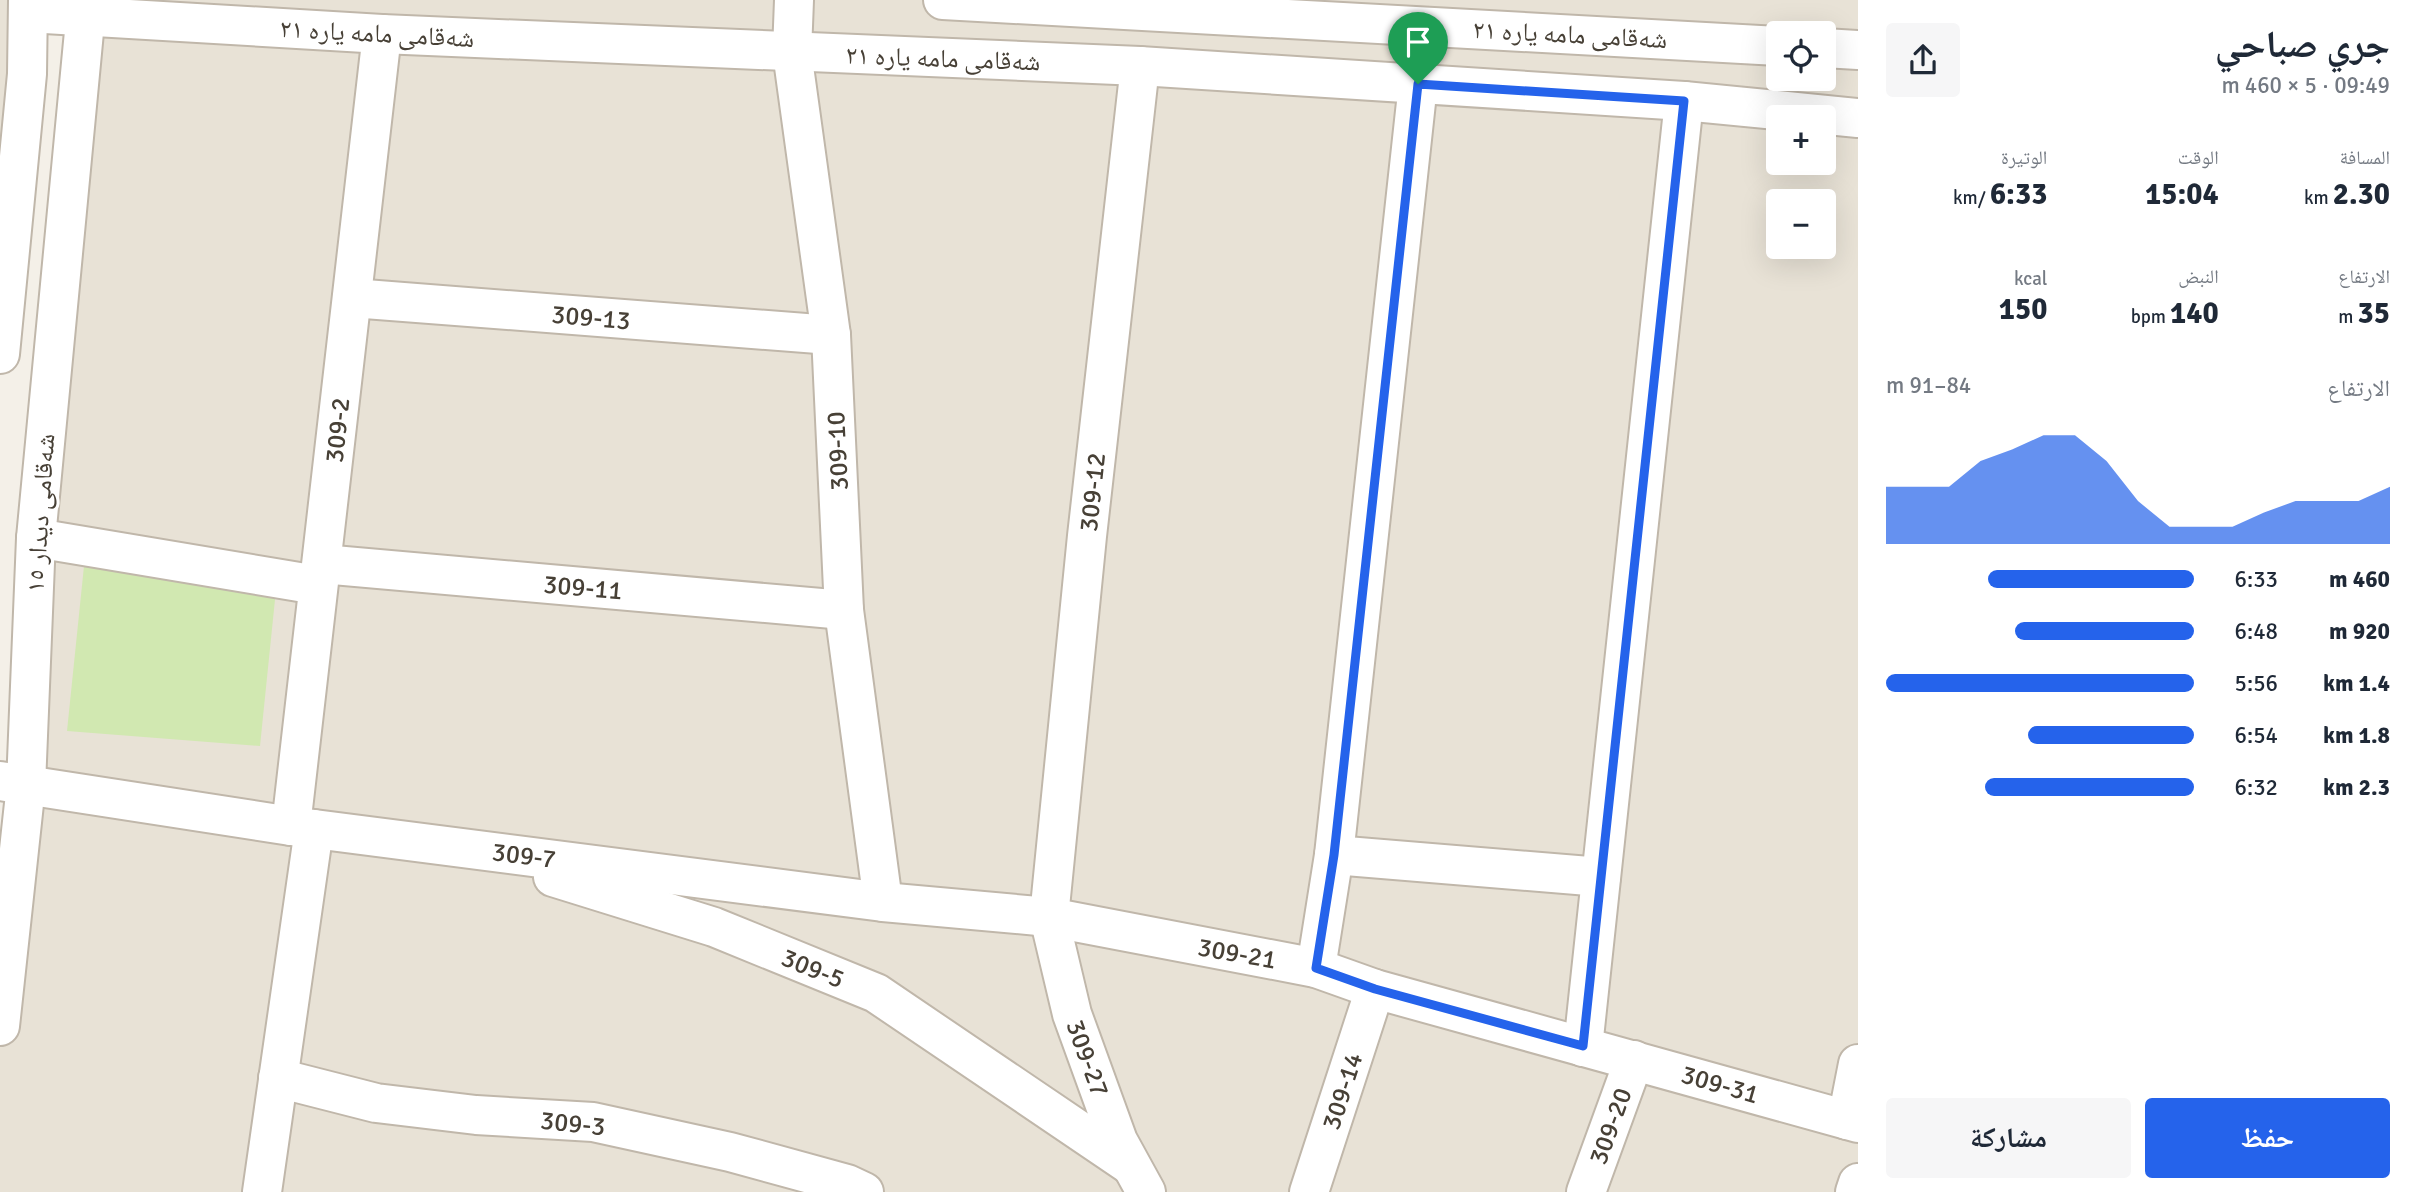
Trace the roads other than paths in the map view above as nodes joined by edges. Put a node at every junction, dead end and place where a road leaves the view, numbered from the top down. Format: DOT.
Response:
graph roads {
  1 [pos="794,0"];
  2 [pos="943,0"];
  3 [pos="28,7"];
  4 [pos="86,7"];
  5 [pos="382,34"];
  6 [pos="1766,45"];
  7 [pos="1836,49"];
  8 [pos="1858,50"];
  9 [pos="792,52"];
  10 [pos="1140,66"];
  11 [pos="14,73"];
  12 [pos="1418,84"];
  13 [pos="1684,101"];
  14 [pos="1858,118"];
  15 [pos="352,298"];
  16 [pos="831,335"];
  17 [pos="0,354"];
  18 [pos="36,538"];
  19 [pos="320,574"];
  20 [pos="844,610"];
  21 [pos="13,783"];
  22 [pos="303,827"];
  23 [pos="454,846"];
  24 [pos="1334,855"];
  25 [pos="1601,877"];
  26 [pos="883,902"];
  27 [pos="1049,918"];
  28 [pos="1316,968"];
  29 [pos="1375,989"];
  30 [pos="0,1026"];
  31 [pos="1583,1046"];
  32 [pos="1634,1060"];
  33 [pos="1858,1064"];
  34 [pos="278,1078"];
  35 [pos="1853,1121"];
  36 [pos="1858,1183"];
  37 [pos="1132,1184"];
  38 [pos="262,1192"];
  39 [pos="863,1192"];
  40 [pos="1309,1192"];
  41 [pos="1586,1192"];
  42 [pos="1855,1192"];
  1 -- 9 [label="street, 309-10"];
  2 -- 6 [label="street, شەقامی مامە یارە ٢١"];
  3 -- 4 [label="street, شەقامی مامە یارە ٢١"];
  3 -- 11 [label="street"];
  4 -- 5 [label="street, شەقامی مامە یارە ٢١"];
  4 -- 18 [label="street, شەقامی دیدار ١٥"];
  5 -- 9 [label="street, شەقامی مامە یارە ٢١"];
  5 -- 15 [label="street, 309-2"];
  7 -- 8 [label="street"];
  9 -- 10 [label="street, شەقامی مامە یارە ٢١"];
  9 -- 16 [label="street, 309-10"];
  10 -- 12 [label="street, شەقامی مامە یارە ٢١"];
  10 -- 27 [label="street, 309-12"];
  11 -- 17 [label="street"];
  12 -- 13 [label="street, شەقامی مامە یارە ٢١"];
  12 -- 24 [label="street"];
  13 -- 14 [label="street, شەقامی مامە یارە ٢١"];
  13 -- 25 [label="street"];
  15 -- 16 [label="street, 309-13"];
  15 -- 19 [label="street, 309-2"];
  16 -- 20 [label="street, 309-10"];
  18 -- 19 [label="street, 309-11"];
  18 -- 21 [label="street, شەقامی دیدار ١٥"];
  19 -- 20 [label="street, 309-11"];
  19 -- 22 [label="street, 309-2"];
  20 -- 26 [label="street, 309-10"];
  21 -- 22 [label="street, 309-7"];
  21 -- 30 [label="street, شەقامی دیدار ١٥"];
  22 -- 23 [label="street, 309-7"];
  22 -- 34 [label="street, 309-2"];
  23 -- 26 [label="street, 309-7"];
  23 -- 37 [label="street, 309-5"];
  24 -- 25 [label="street"];
  24 -- 28 [label="street"];
  25 -- 31 [label="street"];
  26 -- 27 [label="street, 309-7"];
  27 -- 28 [label="street, 309-21"];
  27 -- 37 [label="street, 309-27"];
  28 -- 29 [label="street, 309-21"];
  29 -- 31 [label="street, 309-21"];
  29 -- 40 [label="street, 309-14"];
  31 -- 32 [label="street, 309-31"];
  32 -- 35 [label="street, 309-31"];
  32 -- 41 [label="street, 309-20"];
  33 -- 35 [label="street"];
  34 -- 38 [label="street, 309-2"];
  34 -- 39 [label="street, 309-3"];
  36 -- 42 [label="street"];
}
